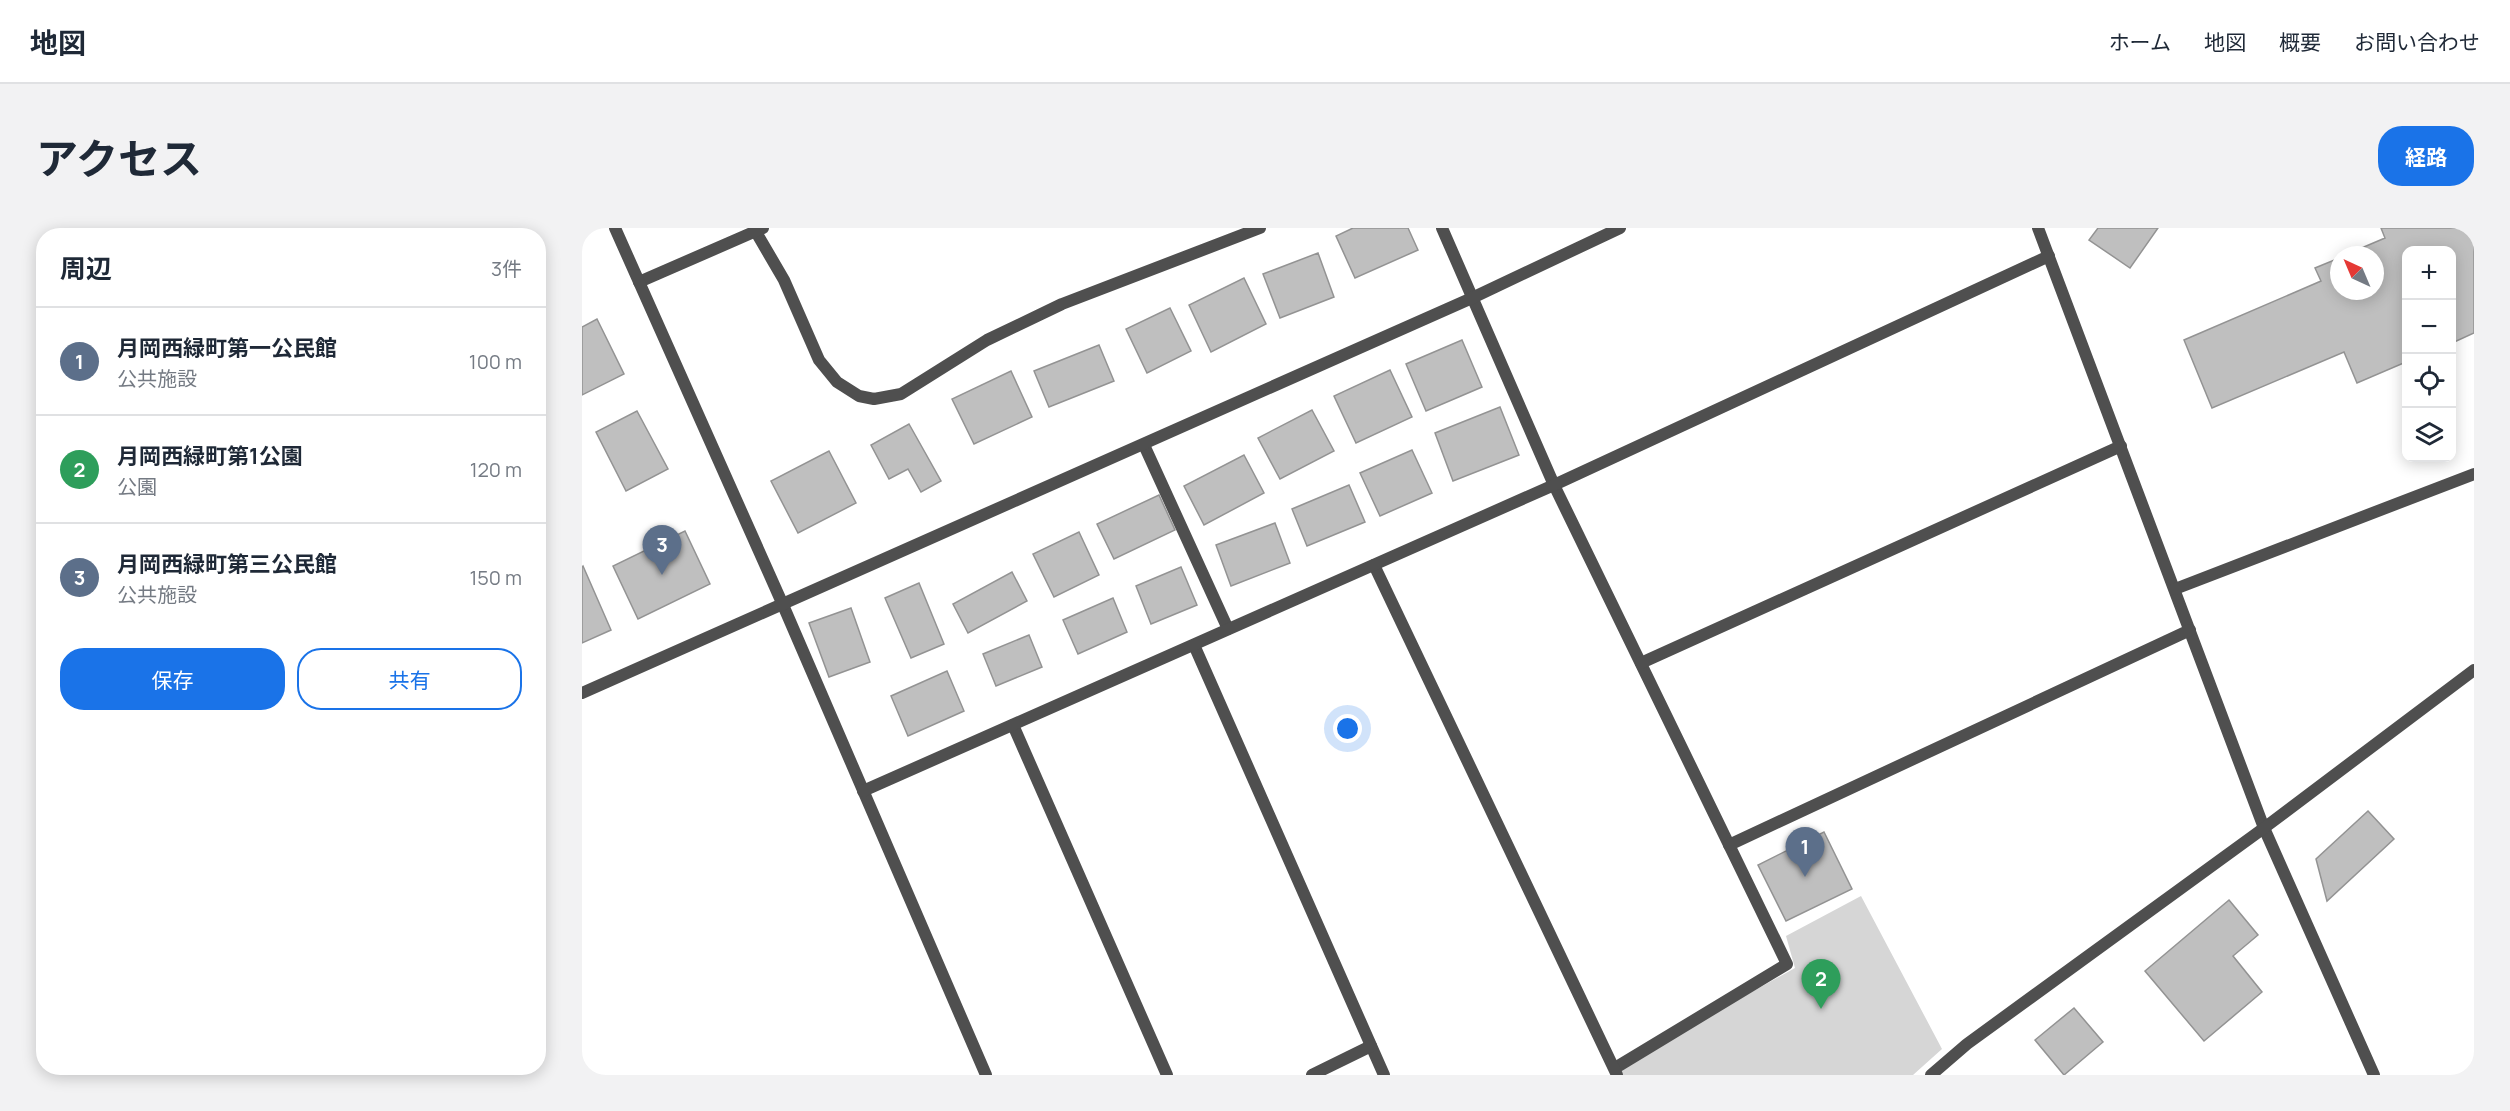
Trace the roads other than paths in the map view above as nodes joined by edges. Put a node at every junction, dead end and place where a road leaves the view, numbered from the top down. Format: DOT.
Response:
graph roads {
  1 [pos="615,228"];
  2 [pos="1260,228"];
  3 [pos="1442,228"];
  4 [pos="1620,228"];
  5 [pos="2038,228"];
  6 [pos="760,230"];
  7 [pos="2049,256"];
  8 [pos="639,282"];
  9 [pos="1472,298"];
  10 [pos="1144,445"];
  11 [pos="2121,446"];
  12 [pos="2474,474"];
  13 [pos="1554,486"];
  14 [pos="1374,565"];
  15 [pos="2175,589"];
  16 [pos="783,605"];
  17 [pos="1228,629"];
  18 [pos="2190,630"];
  19 [pos="1194,645"];
  20 [pos="1641,663"];
  21 [pos="2474,670"];
  22 [pos="582,693"];
  23 [pos="1013,725"];
  24 [pos="863,791"];
  25 [pos="2264,828"];
  26 [pos="1729,845"];
  27 [pos="1371,1047"];
  28 [pos="1616,1071"];
  29 [pos="986,1075"];
  30 [pos="1167,1075"];
  31 [pos="1312,1075"];
  32 [pos="1384,1075"];
  33 [pos="1931,1075"];
  34 [pos="2374,1075"];
  1 -- 8 [label="street"];
  2 -- 6 [label="street"];
  3 -- 9 [label="street"];
  4 -- 9 [label="street"];
  5 -- 7 [label="street"];
  6 -- 8 [label="street"];
  7 -- 11 [label="street"];
  7 -- 13 [label="street"];
  8 -- 16 [label="street"];
  9 -- 10 [label="street"];
  9 -- 13 [label="street"];
  10 -- 16 [label="street"];
  10 -- 17 [label="street"];
  11 -- 15 [label="street"];
  11 -- 20 [label="street"];
  12 -- 15 [label="street"];
  13 -- 14 [label="street"];
  13 -- 20 [label="street"];
  14 -- 17 [label="street"];
  14 -- 28 [label="street"];
  15 -- 18 [label="street"];
  16 -- 22 [label="street"];
  16 -- 24 [label="street"];
  17 -- 19 [label="street"];
  18 -- 25 [label="street"];
  18 -- 26 [label="street"];
  19 -- 23 [label="street"];
  19 -- 27 [label="street"];
  20 -- 26 [label="street"];
  21 -- 25 [label="street"];
  23 -- 24 [label="street"];
  23 -- 30 [label="street"];
  24 -- 29 [label="street"];
  25 -- 33 [label="street"];
  25 -- 34 [label="street"];
  26 -- 28 [label="street"];
  27 -- 31 [label="street"];
  27 -- 32 [label="street"];
}
